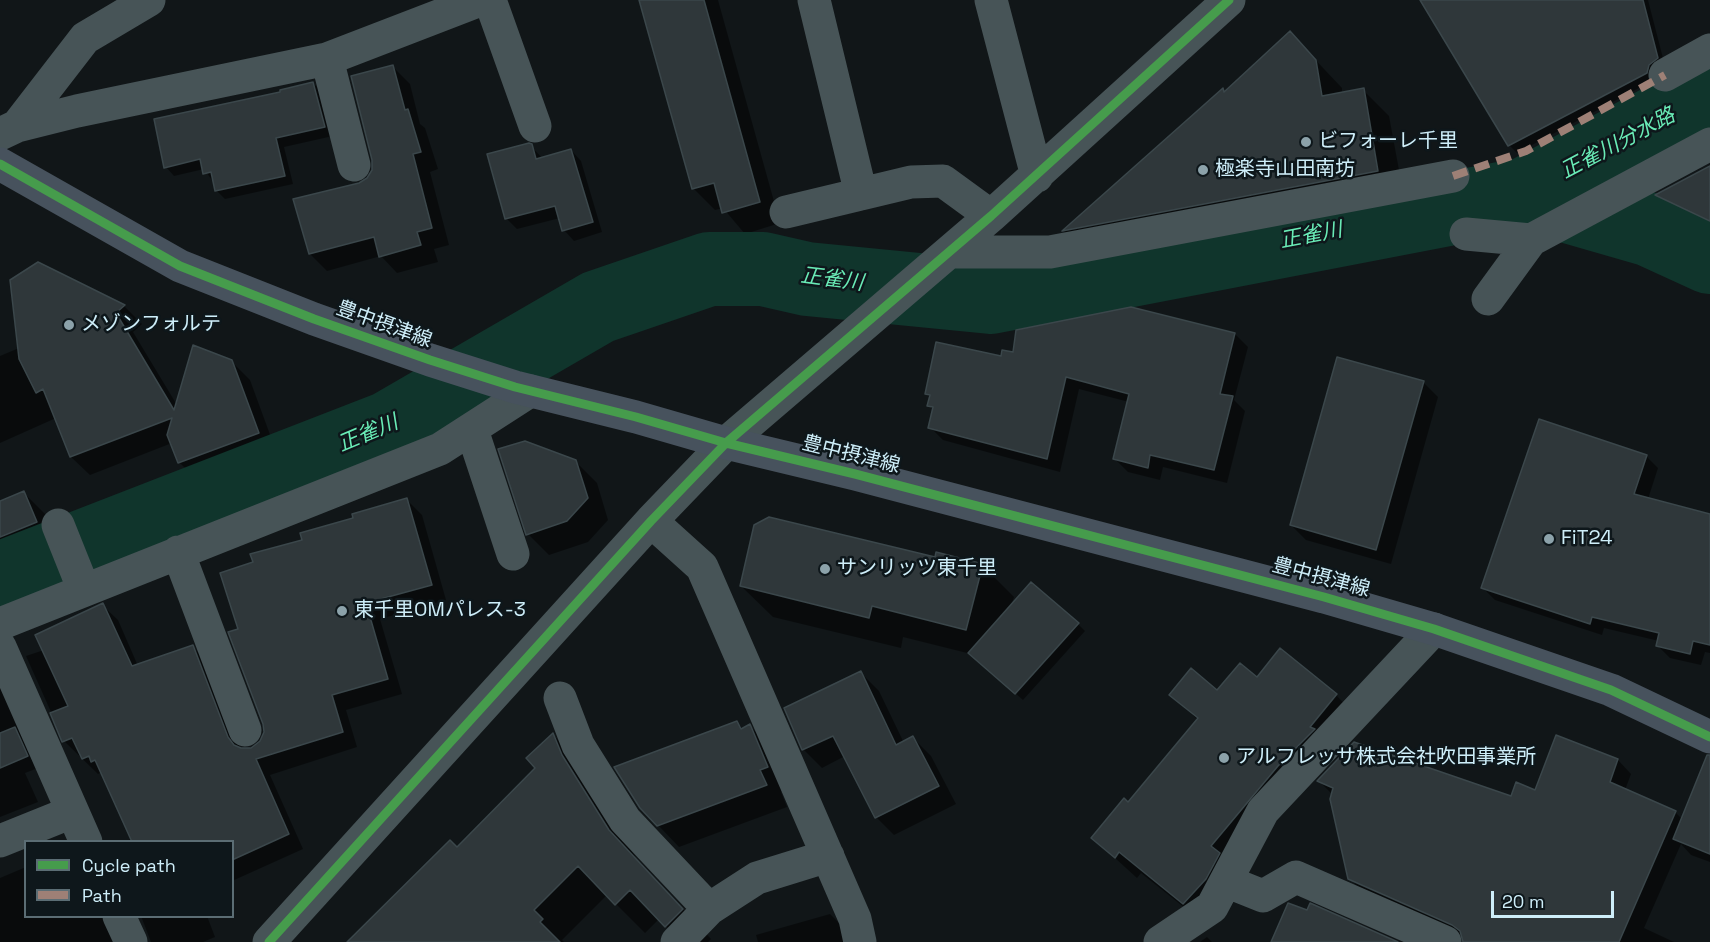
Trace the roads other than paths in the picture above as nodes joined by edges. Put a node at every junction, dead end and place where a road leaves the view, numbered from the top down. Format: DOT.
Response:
graph roads {
  1 [pos="149,0"];
  2 [pos="480,0"];
  3 [pos="490,0"];
  4 [pos="814,0"];
  5 [pos="991,0"];
  6 [pos="1211,7"];
  7 [pos="1710,50"];
  8 [pos="327,59"];
  9 [pos="1665,75"];
  10 [pos="536,126"];
  11 [pos="8,130"];
  12 [pos="1710,144"];
  13 [pos="0,164"];
  14 [pos="354,165"];
  15 [pos="1037,176"];
  16 [pos="1453,176"];
  17 [pos="861,194"];
  18 [pos="786,212"];
  19 [pos="991,216"];
  20 [pos="1466,234"];
  21 [pos="1531,240"];
  22 [pos="949,252"];
  23 [pos="1488,299"];
  24 [pos="522,389"];
  25 [pos="472,430"];
  26 [pos="726,443"];
  27 [pos="651,520"];
  28 [pos="58,525"];
  29 [pos="178,552"];
  30 [pos="513,554"];
  31 [pos="84,590"];
  32 [pos="0,624"];
  33 [pos="1434,629"];
  34 [pos="0,647"];
  35 [pos="560,698"];
  36 [pos="245,730"];
  37 [pos="1710,737"];
  38 [pos="79,827"];
  39 [pos="0,841"];
  40 [pos="828,856"];
  41 [pos="1228,882"];
  42 [pos="709,909"];
  43 [pos="120,918"];
  44 [pos="131,942"];
  45 [pos="270,942"];
  46 [pos="677,942"];
  47 [pos="860,942"];
  48 [pos="1160,942"];
  49 [pos="1445,942"];
  1 -- 11 [label="street"];
  2 -- 8 [label="street"];
  3 -- 10 [label="street"];
  4 -- 17 [label="street"];
  5 -- 15 [label="street"];
  6 -- 15 [label="street"];
  7 -- 9 [label="street"];
  8 -- 11 [label="street"];
  8 -- 14 [label="street"];
  12 -- 21 [label="street"];
  13 -- 24 [label="main road, 豊中摂津線"];
  15 -- 19 [label="street"];
  16 -- 22 [label="street"];
  17 -- 18 [label="street"];
  17 -- 19 [label="street"];
  19 -- 22 [label="street"];
  20 -- 21 [label="street"];
  21 -- 23 [label="street"];
  22 -- 26 [label="street"];
  24 -- 25 [label="street"];
  24 -- 26 [label="main road, 豊中摂津線"];
  25 -- 29 [label="street"];
  25 -- 30 [label="street"];
  26 -- 27 [label="street"];
  26 -- 33 [label="main road, 豊中摂津線"];
  27 -- 40 [label="street"];
  27 -- 45 [label="street"];
  28 -- 31 [label="street"];
  29 -- 31 [label="street"];
  29 -- 36 [label="street"];
  31 -- 32 [label="street"];
  33 -- 37 [label="main road, 豊中摂津線"];
  33 -- 41 [label="street"];
  34 -- 38 [label="street"];
  35 -- 42 [label="street"];
  38 -- 39 [label="street"];
  40 -- 42 [label="street"];
  40 -- 47 [label="street"];
  41 -- 48 [label="street"];
  41 -- 49 [label="street"];
  42 -- 46 [label="street"];
  43 -- 44 [label="street"];
}
